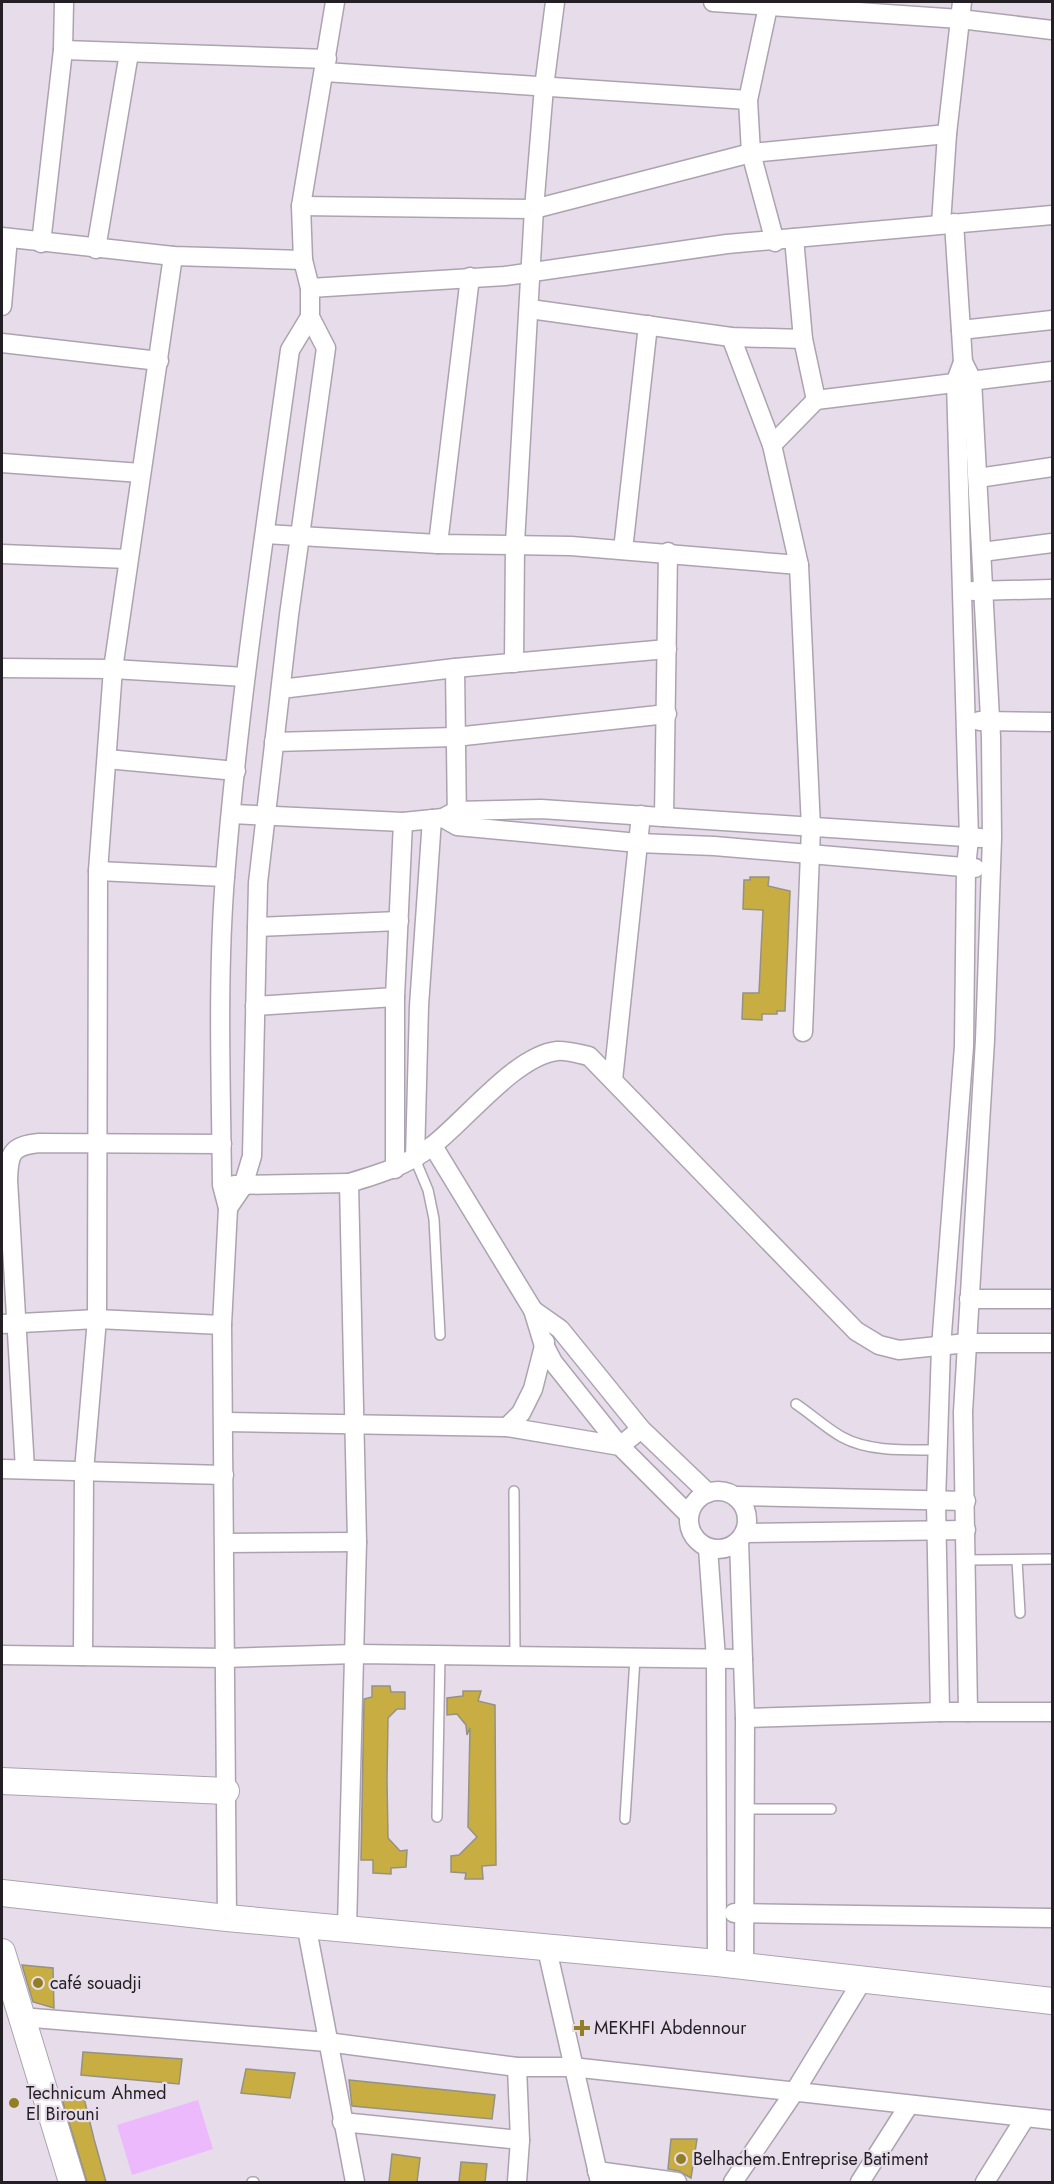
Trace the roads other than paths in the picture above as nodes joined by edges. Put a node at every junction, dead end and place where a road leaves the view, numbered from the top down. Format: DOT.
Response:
graph roads {
  1 [pos="64,2"];
  2 [pos="335,2"];
  3 [pos="555,2"];
  4 [pos="713,2"];
  5 [pos="769,3"];
  6 [pos="961,10"];
  7 [pos="1053,30"];
  8 [pos="63,50"];
  9 [pos="129,53"];
  10 [pos="326,66"];
  11 [pos="543,87"];
  12 [pos="748,100"];
  13 [pos="947,134"];
  14 [pos="751,153"];
  15 [pos="301,206"];
  16 [pos="534,209"];
  17 [pos="1053,215"];
  18 [pos="948,223"];
  19 [pos="5,238"];
  20 [pos="794,238"];
  21 [pos="775,242"];
  22 [pos="41,243"];
  23 [pos="96,249"];
  24 [pos="173,256"];
  25 [pos="303,260"];
  26 [pos="530,273"];
  27 [pos="470,277"];
  28 [pos="310,288"];
  29 [pos="2,306"];
  30 [pos="530,309"];
  31 [pos="310,317"];
  32 [pos="1053,320"];
  33 [pos="648,325"];
  34 [pos="961,330"];
  35 [pos="730,337"];
  36 [pos="803,339"];
  37 [pos="2,343"];
  38 [pos="159,361"];
  39 [pos="1053,371"];
  40 [pos="964,380"];
  41 [pos="816,400"];
  42 [pos="772,445"];
  43 [pos="2,463"];
  44 [pos="1053,467"];
  45 [pos="141,473"];
  46 [pos="978,478"];
  47 [pos="265,534"];
  48 [pos="301,536"];
  49 [pos="515,543"];
  50 [pos="1053,543"];
  51 [pos="438,544"];
  52 [pos="623,550"];
  53 [pos="668,552"];
  54 [pos="982,552"];
  55 [pos="2,554"];
  56 [pos="129,559"];
  57 [pos="799,565"];
  58 [pos="1053,590"];
  59 [pos="962,591"];
  60 [pos="983,591"];
  61 [pos="667,649"];
  62 [pos="514,663"];
  63 [pos="2,668"];
  64 [pos="455,668"];
  65 [pos="113,669"];
  66 [pos="245,677"];
  67 [pos="281,689"];
  68 [pos="667,714"];
  69 [pos="990,720"];
  70 [pos="966,722"];
  71 [pos="1053,722"];
  72 [pos="455,737"];
  73 [pos="274,742"];
  74 [pos="107,759"];
  75 [pos="236,771"];
  76 [pos="232,814"];
  77 [pos="265,815"];
  78 [pos="641,815"];
  79 [pos="664,817"];
  80 [pos="447,819"];
  81 [pos="403,822"];
  82 [pos="811,828"];
  83 [pos="992,838"];
  84 [pos="969,839"];
  85 [pos="638,843"];
  86 [pos="810,856"];
  87 [pos="966,867"];
  88 [pos="989,868"];
  89 [pos="98,871"];
  90 [pos="225,877"];
  91 [pos="399,921"];
  92 [pos="257,927"];
  93 [pos="395,997"];
  94 [pos="255,1006"];
  95 [pos="803,1032"];
  96 [pos="613,1080"];
  97 [pos="99,1143"];
  98 [pos="222,1144"];
  99 [pos="433,1146"];
  100 [pos="415,1159"];
  101 [pos="395,1169"];
  102 [pos="5,1181"];
  103 [pos="349,1183"];
  104 [pos="222,1185"];
  105 [pos="243,1186"];
  106 [pos="228,1208"];
  107 [pos="969,1299"];
  108 [pos="1053,1299"];
  109 [pos="533,1310"];
  110 [pos="97,1319"];
  111 [pos="10,1323"];
  112 [pos="222,1325"];
  113 [pos="560,1329"];
  114 [pos="440,1335"];
  115 [pos="543,1343"];
  116 [pos="967,1343"];
  117 [pos="1053,1343"];
  118 [pos="941,1347"];
  119 [pos="796,1404"];
  120 [pos="225,1422"];
  121 [pos="357,1424"];
  122 [pos="507,1427"];
  123 [pos="641,1429"];
  124 [pos="620,1446"];
  125 [pos="938,1450"];
  126 [pos="2,1469"];
  127 [pos="25,1469"];
  128 [pos="84,1471"];
  129 [pos="224,1475"];
  130 [pos="514,1491"];
  131 [pos="708,1493"];
  132 [pos="736,1496"];
  133 [pos="966,1501"];
  134 [pos="936,1502"];
  135 [pos="689,1515"];
  136 [pos="966,1530"];
  137 [pos="937,1531"];
  138 [pos="742,1537"];
  139 [pos="357,1542"];
  140 [pos="226,1543"];
  141 [pos="708,1548"];
  142 [pos="1053,1559"];
  143 [pos="966,1560"];
  144 [pos="1017,1560"];
  145 [pos="1020,1613"];
  146 [pos="356,1654"];
  147 [pos="2,1655"];
  148 [pos="440,1655"];
  149 [pos="83,1656"];
  150 [pos="515,1656"];
  151 [pos="225,1658"];
  152 [pos="635,1658"];
  153 [pos="716,1659"];
  154 [pos="743,1659"];
  155 [pos="940,1712"];
  156 [pos="969,1712"];
  157 [pos="1053,1712"];
  158 [pos="745,1718"];
  159 [pos="2,1781"];
  160 [pos="226,1791"];
  161 [pos="744,1809"];
  162 [pos="831,1809"];
  163 [pos="437,1817"];
  164 [pos="625,1819"];
  165 [pos="2,1893"];
  166 [pos="717,1913"];
  167 [pos="744,1914"];
  168 [pos="226,1918"];
  169 [pos="1053,1918"];
  170 [pos="306,1924"];
  171 [pos="347,1927"];
  172 [pos="546,1945"];
  173 [pos="2,1952"];
  174 [pos="717,1963"];
  175 [pos="744,1967"];
  176 [pos="862,1981"];
  177 [pos="1053,2001"];
  178 [pos="21,2017"];
  179 [pos="327,2043"];
  180 [pos="517,2067"];
  181 [pos="572,2067"];
  182 [pos="795,2091"];
  183 [pos="909,2105"];
  184 [pos="1025,2118"];
  185 [pos="1053,2121"];
  186 [pos="342,2122"];
  187 [pos="520,2140"];
  188 [pos="599,2177"];
  189 [pos="72,2182"];
  190 [pos="355,2182"];
  191 [pos="517,2182"];
  192 [pos="677,2182"];
  193 [pos="733,2182"];
  194 [pos="860,2182"];
  195 [pos="985,2182"];
  1 -- 8 [label="street"];
  2 -- 10 [label="street"];
  3 -- 11 [label="street"];
  4 -- 5 [label="street"];
  5 -- 6 [label="street"];
  5 -- 12 [label="street"];
  6 -- 7 [label="street"];
  6 -- 13 [label="street"];
  8 -- 9 [label="street"];
  8 -- 22 [label="street"];
  9 -- 10 [label="street"];
  9 -- 23 [label="street"];
  10 -- 11 [label="street"];
  10 -- 15 [label="street"];
  11 -- 12 [label="street"];
  11 -- 16 [label="street"];
  12 -- 14 [label="street"];
  13 -- 14 [label="street"];
  13 -- 18 [label="street"];
  14 -- 16 [label="street"];
  14 -- 21 [label="street"];
  15 -- 16 [label="street"];
  15 -- 25 [label="street"];
  16 -- 26 [label="street"];
  17 -- 18 [label="street"];
  18 -- 20 [label="street"];
  18 -- 34 [label="street"];
  19 -- 22 [label="street"];
  19 -- 29 [label="street"];
  20 -- 21 [label="street"];
  20 -- 36 [label="street"];
  21 -- 26 [label="street"];
  22 -- 23 [label="street"];
  23 -- 24 [label="street"];
  24 -- 25 [label="street"];
  24 -- 38 [label="street"];
  25 -- 28 [label="street"];
  26 -- 27 [label="street"];
  26 -- 30 [label="street"];
  27 -- 28 [label="street"];
  27 -- 51 [label="street"];
  28 -- 31 [label="street"];
  30 -- 33 [label="street"];
  30 -- 49 [label="street"];
  31 -- 47 [label="street"];
  31 -- 48 [label="street"];
  32 -- 34 [label="street"];
  33 -- 35 [label="street"];
  33 -- 52 [label="street"];
  34 -- 40 [label="street"];
  35 -- 36 [label="street"];
  35 -- 42 [label="street"];
  36 -- 41 [label="street"];
  37 -- 38 [label="street"];
  38 -- 45 [label="street"];
  39 -- 40 [label="street"];
  40 -- 41 [label="street"];
  40 -- 46 [label="street"];
  40 -- 59 [label="street"];
  41 -- 42 [label="street"];
  42 -- 57 [label="street"];
  43 -- 45 [label="street"];
  44 -- 46 [label="street"];
  45 -- 56 [label="street"];
  46 -- 54 [label="street"];
  47 -- 48 [label="street"];
  47 -- 66 [label="street"];
  48 -- 51 [label="street"];
  48 -- 67 [label="street"];
  49 -- 51 [label="street"];
  49 -- 52 [label="street"];
  49 -- 62 [label="street"];
  50 -- 54 [label="street"];
  52 -- 53 [label="street"];
  53 -- 57 [label="street"];
  53 -- 61 [label="street"];
  54 -- 60 [label="street"];
  55 -- 56 [label="street"];
  56 -- 65 [label="street"];
  57 -- 82 [label="street"];
  58 -- 60 [label="street"];
  59 -- 60 [label="street"];
  59 -- 70 [label="street"];
  60 -- 69 [label="street"];
  61 -- 62 [label="street"];
  61 -- 68 [label="street"];
  62 -- 64 [label="street"];
  63 -- 65 [label="street"];
  64 -- 67 [label="street"];
  64 -- 72 [label="street"];
  65 -- 66 [label="street"];
  65 -- 74 [label="street"];
  66 -- 75 [label="street"];
  67 -- 73 [label="street"];
  68 -- 72 [label="street"];
  68 -- 79 [label="street"];
  69 -- 70 [label="street"];
  69 -- 71 [label="street"];
  69 -- 83 [label="street"];
  70 -- 84 [label="street"];
  72 -- 73 [label="street"];
  72 -- 80 [label="street"];
  73 -- 77 [label="street"];
  74 -- 75 [label="street"];
  74 -- 89 [label="street"];
  75 -- 76 [label="street"];
  76 -- 77 [label="street"];
  76 -- 90 [label="street"];
  77 -- 81 [label="street"];
  77 -- 92 [label="street"];
  78 -- 79 [label="street"];
  78 -- 80 [label="street"];
  78 -- 85 [label="street"];
  79 -- 82 [label="street"];
  80 -- 81 [label="street"];
  80 -- 85 [label="street"];
  80 -- 100 [label="street"];
  81 -- 91 [label="street"];
  82 -- 84 [label="street"];
  82 -- 86 [label="street"];
  83 -- 84 [label="street"];
  83 -- 88 [label="street"];
  84 -- 87 [label="street"];
  85 -- 86 [label="street"];
  85 -- 96 [label="street"];
  86 -- 87 [label="street"];
  86 -- 95 [label="street"];
  87 -- 88 [label="street"];
  87 -- 118 [label="street"];
  88 -- 107 [label="street"];
  89 -- 90 [label="street"];
  89 -- 97 [label="street"];
  90 -- 98 [label="street"];
  91 -- 92 [label="street"];
  91 -- 93 [label="street"];
  92 -- 94 [label="street"];
  93 -- 94 [label="street"];
  93 -- 101 [label="street"];
  94 -- 105 [label="street"];
  96 -- 99 [label="street"];
  96 -- 118 [label="street"];
  97 -- 98 [label="street"];
  97 -- 102 [label="street"];
  97 -- 110 [label="street"];
  98 -- 104 [label="street"];
  99 -- 100 [label="street"];
  99 -- 109 [label="street"];
  100 -- 101 [label="street"];
  100 -- 114 [label="lane"];
  101 -- 103 [label="street"];
  102 -- 111 [label="street"];
  103 -- 105 [label="street"];
  103 -- 121 [label="street"];
  104 -- 105 [label="street"];
  104 -- 106 [label="street"];
  105 -- 106 [label="street"];
  106 -- 112 [label="street"];
  107 -- 108 [label="street"];
  107 -- 116 [label="street"];
  109 -- 113 [label="street"];
  109 -- 115 [label="street"];
  110 -- 111 [label="street"];
  110 -- 112 [label="street"];
  110 -- 128 [label="street"];
  111 -- 127 [label="street"];
  112 -- 120 [label="street"];
  113 -- 115 [label="street"];
  113 -- 123 [label="street"];
  115 -- 122 [label="street"];
  115 -- 124 [label="street"];
  116 -- 117 [label="street"];
  116 -- 118 [label="street"];
  116 -- 133 [label="street"];
  118 -- 125 [label="street"];
  119 -- 125 [label="lane"];
  120 -- 121 [label="street"];
  120 -- 129 [label="street"];
  121 -- 122 [label="street"];
  121 -- 139 [label="street"];
  122 -- 124 [label="street"];
  123 -- 124 [label="street"];
  123 -- 131 [label="street"];
  124 -- 135 [label="street"];
  125 -- 134 [label="street"];
  126 -- 127 [label="street"];
  127 -- 128 [label="street"];
  128 -- 129 [label="street"];
  128 -- 149 [label="street"];
  129 -- 140 [label="street"];
  130 -- 150 [label="lane"];
  131 -- 132 [label="street"];
  131 -- 135 [label="street"];
  132 -- 134 [label="street"];
  132 -- 138 [label="street"];
  133 -- 134 [label="street"];
  133 -- 136 [label="street"];
  134 -- 137 [label="street"];
  135 -- 141 [label="street"];
  136 -- 137 [label="street"];
  136 -- 143 [label="street"];
  137 -- 138 [label="street"];
  137 -- 155 [label="street"];
  138 -- 141 [label="street"];
  138 -- 154 [label="street"];
  139 -- 140 [label="street"];
  139 -- 146 [label="street"];
  140 -- 151 [label="street"];
  141 -- 153 [label="street"];
  142 -- 144 [label="lane"];
  143 -- 144 [label="lane"];
  143 -- 156 [label="street"];
  144 -- 145 [label="lane"];
  146 -- 148 [label="street"];
  146 -- 151 [label="street"];
  146 -- 171 [label="street"];
  147 -- 149 [label="street"];
  148 -- 150 [label="street"];
  148 -- 163 [label="lane"];
  149 -- 151 [label="street"];
  150 -- 152 [label="street"];
  151 -- 160 [label="street"];
  152 -- 153 [label="street"];
  152 -- 164 [label="lane"];
  153 -- 154 [label="street"];
  153 -- 166 [label="street"];
  154 -- 158 [label="street"];
  155 -- 156 [label="street"];
  155 -- 158 [label="street"];
  156 -- 157 [label="street"];
  158 -- 161 [label="street"];
  159 -- 160 [label="street"];
  160 -- 168 [label="street"];
  161 -- 162 [label="lane"];
  161 -- 167 [label="street"];
  165 -- 168 [label="street"];
  166 -- 167 [label="street"];
  166 -- 174 [label="street"];
  167 -- 169 [label="street"];
  167 -- 175 [label="street"];
  168 -- 170 [label="street"];
  170 -- 171 [label="street"];
  170 -- 179 [label="street"];
  171 -- 172 [label="street"];
  172 -- 174 [label="street"];
  172 -- 181 [label="street"];
  173 -- 178 [label="street"];
  174 -- 175 [label="street"];
  175 -- 176 [label="street"];
  176 -- 177 [label="street"];
  176 -- 182 [label="street"];
  178 -- 179 [label="street"];
  178 -- 189 [label="street"];
  179 -- 180 [label="street"];
  179 -- 186 [label="street"];
  180 -- 181 [label="street"];
  180 -- 187 [label="street"];
  181 -- 182 [label="street"];
  181 -- 188 [label="street"];
  182 -- 183 [label="street"];
  182 -- 193 [label="street"];
  183 -- 184 [label="street"];
  183 -- 194 [label="street"];
  184 -- 185 [label="street"];
  184 -- 195 [label="street"];
  186 -- 187 [label="street"];
  186 -- 190 [label="street"];
  187 -- 191 [label="street"];
  188 -- 192 [label="street"];
}
